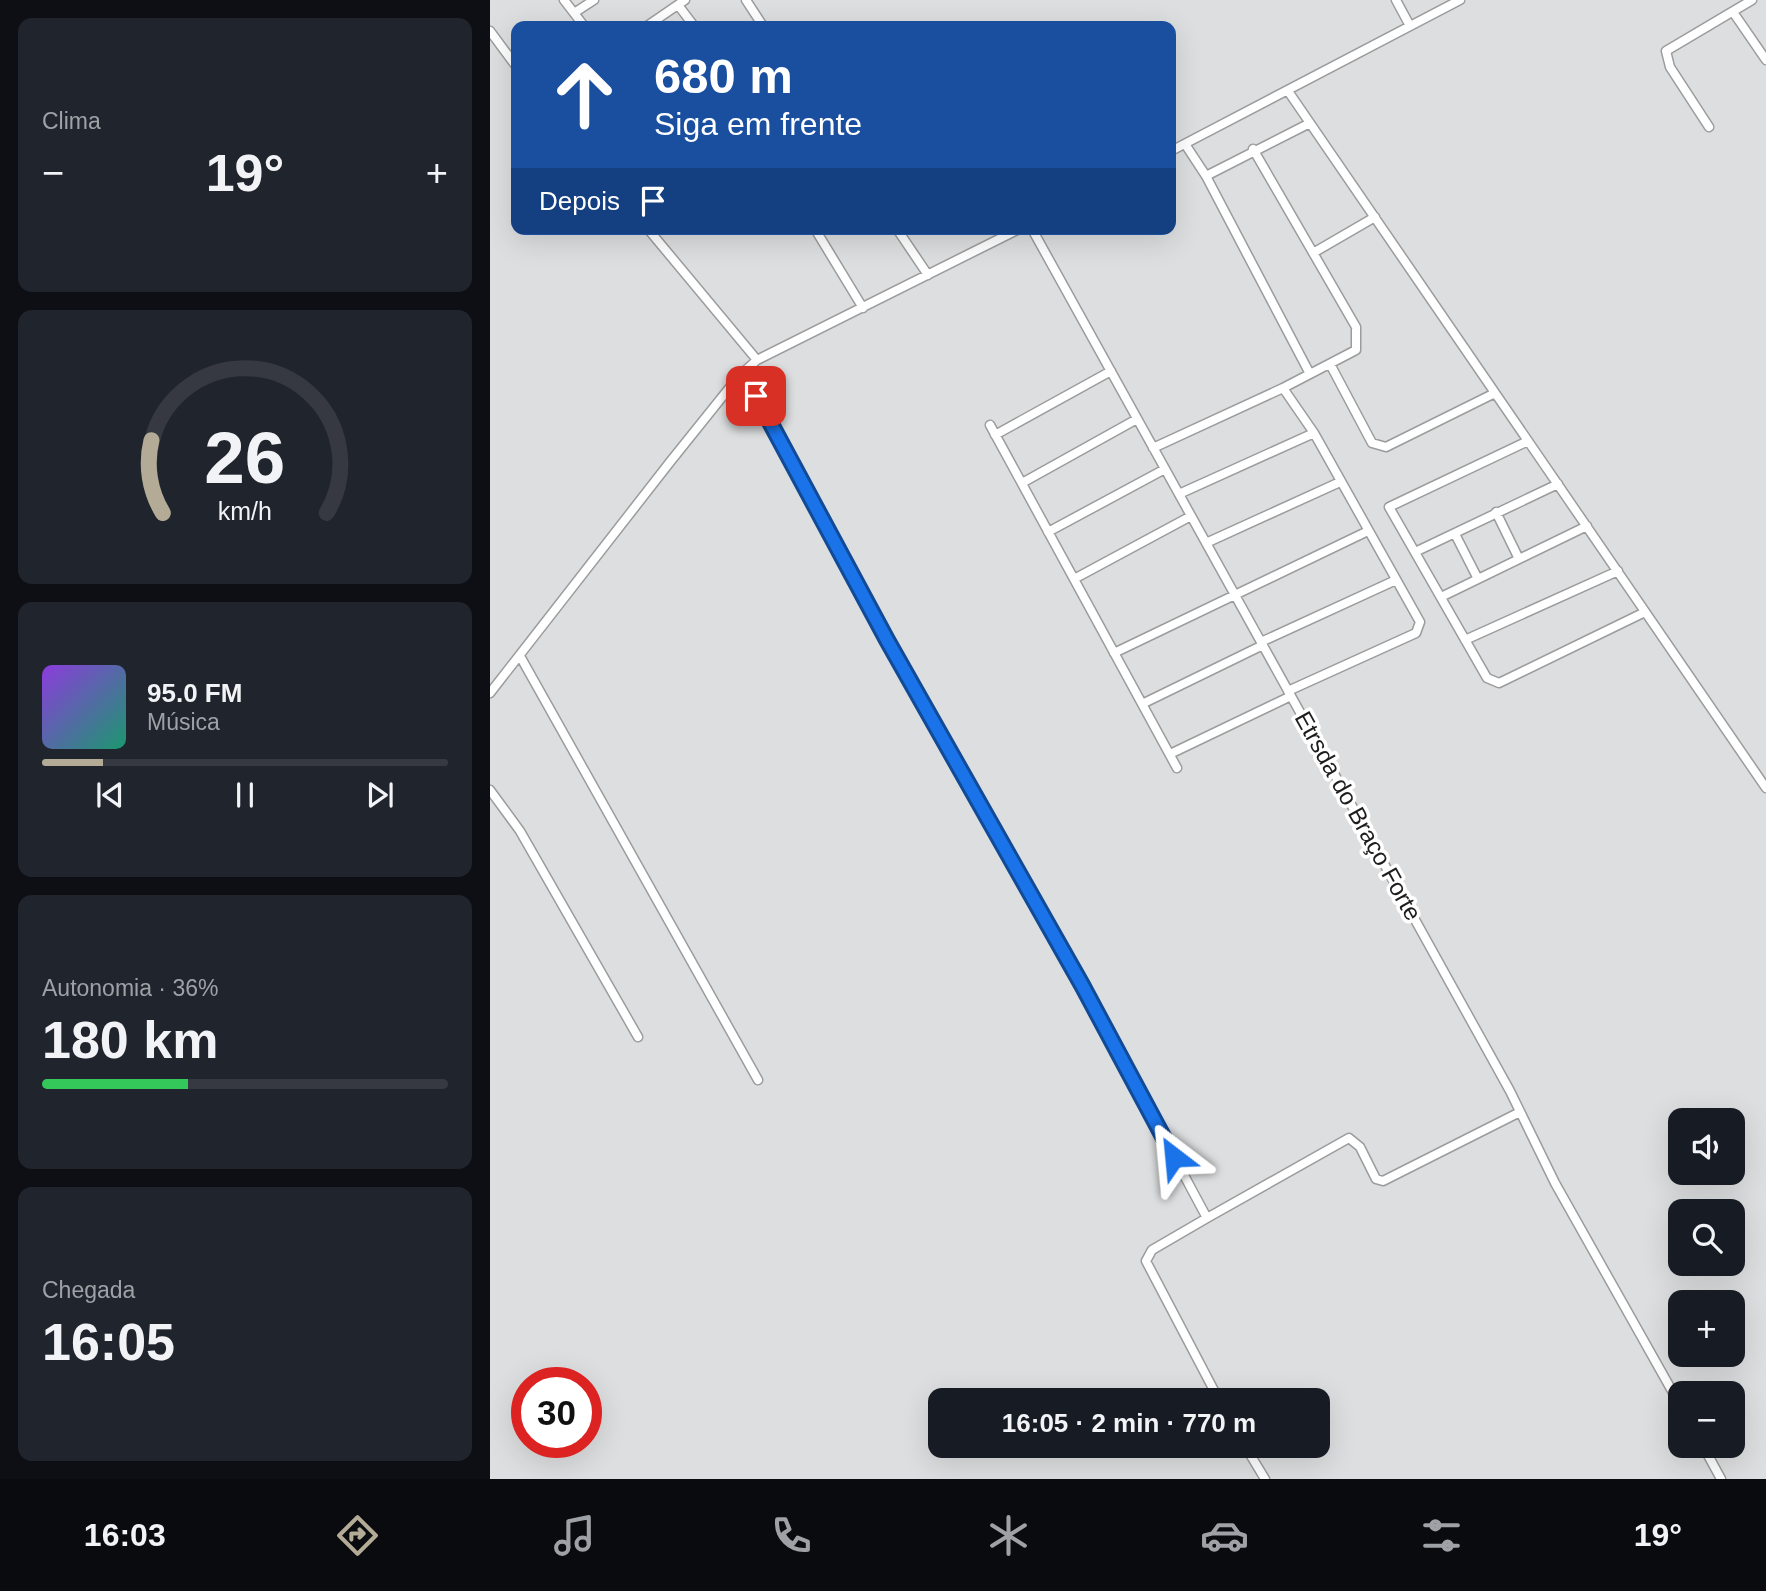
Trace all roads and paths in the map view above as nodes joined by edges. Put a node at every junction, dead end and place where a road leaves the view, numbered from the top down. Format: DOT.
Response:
graph roads {
  1 [pos="564,0"];
  2 [pos="594,0"];
  3 [pos="746,0"];
  4 [pos="1396,0"];
  5 [pos="1460,0"];
  6 [pos="1752,0"];
  7 [pos="682,2"];
  8 [pos="1732,12"];
  9 [pos="574,13"];
  10 [pos="580,21"];
  11 [pos="654,21"];
  12 [pos="692,21"];
  13 [pos="760,21"];
  14 [pos="1410,26"];
  15 [pos="490,32"];
  16 [pos="511,59"];
  17 [pos="1766,60"];
  18 [pos="1288,91"];
  19 [pos="1310,122"];
  20 [pos="1709,127"];
  21 [pos="1185,144"];
  22 [pos="1176,148"];
  23 [pos="1253,149"];
  24 [pos="1206,176"];
  25 [pos="1375,217"];
  26 [pos="653,235"];
  27 [pos="819,235"];
  28 [pos="901,235"];
  29 [pos="1007,235"];
  30 [pos="1035,235"];
  31 [pos="1313,253"];
  32 [pos="928,275"];
  33 [pos="863,308"];
  34 [pos="757,360"];
  35 [pos="1330,364"];
  36 [pos="1111,371"];
  37 [pos="744,372"];
  38 [pos="1310,374"];
  39 [pos="1283,388"];
  40 [pos="1495,393"];
  41 [pos="1137,419"];
  42 [pos="990,425"];
  43 [pos="1314,433"];
  44 [pos="995,435"];
  45 [pos="1528,441"];
  46 [pos="1153,448"];
  47 [pos="1165,469"];
  48 [pos="1340,482"];
  49 [pos="1022,483"];
  50 [pos="1558,484"];
  51 [pos="1179,495"];
  52 [pos="1496,512"];
  53 [pos="1191,516"];
  54 [pos="1587,526"];
  55 [pos="1368,531"];
  56 [pos="1048,532"];
  57 [pos="1455,534"];
  58 [pos="1206,543"];
  59 [pos="1415,552"];
  60 [pos="1519,559"];
  61 [pos="1618,571"];
  62 [pos="1074,579"];
  63 [pos="1478,579"];
  64 [pos="1396,580"];
  65 [pos="1235,595"];
  66 [pos="1441,597"];
  67 [pos="1645,612"];
  68 [pos="1465,640"];
  69 [pos="1262,644"];
  70 [pos="1114,653"];
  71 [pos="520,656"];
  72 [pos="490,693"];
  73 [pos="1290,694"];
  74 [pos="1142,704"];
  75 [pos="1170,754"];
  76 [pos="1177,768"];
  77 [pos="1766,788"];
  78 [pos="490,790"];
  79 [pos="638,1037"];
  80 [pos="758,1080"];
  81 [pos="1520,1112"];
  82 [pos="1207,1218"];
  83 [pos="1668,1384"];
  84 [pos="1213,1388"];
  85 [pos="1252,1458"];
  86 [pos="1710,1458"];
  87 [pos="1265,1479"];
  88 [pos="1721,1479"];
  1 -- 9 [label="street"];
  2 -- 9 [label="street"];
  3 -- 13 [label="street"];
  4 -- 14 [label="street"];
  5 -- 14 [label="street"];
  6 -- 8 [label="street"];
  7 -- 11 [label="street"];
  7 -- 12 [label="street"];
  8 -- 17 [label="street"];
  8 -- 20 [label="street"];
  9 -- 10 [label="street"];
  14 -- 18 [label="street"];
  15 -- 16 [label="street"];
  18 -- 19 [label="street"];
  18 -- 21 [label="street"];
  19 -- 23 [label="street"];
  19 -- 25 [label="street"];
  21 -- 22 [label="street"];
  21 -- 24 [label="street"];
  23 -- 24 [label="street"];
  23 -- 31 [label="street"];
  24 -- 38 [label="street"];
  25 -- 31 [label="street"];
  25 -- 40 [label="street"];
  26 -- 34 [label="street"];
  27 -- 33 [label="street"];
  28 -- 32 [label="street"];
  29 -- 32 [label="street"];
  30 -- 36 [label="street, Etrsda do Braço Forte"];
  31 -- 35 [label="street"];
  32 -- 33 [label="street"];
  33 -- 34 [label="street"];
  34 -- 37 [label="street"];
  35 -- 38 [label="street"];
  35 -- 40 [label="street"];
  36 -- 41 [label="street, Etrsda do Braço Forte"];
  36 -- 44 [label="street"];
  37 -- 71 [label="street"];
  37 -- 82 [label="street"];
  38 -- 39 [label="street"];
  39 -- 43 [label="street"];
  39 -- 46 [label="street"];
  40 -- 45 [label="street"];
  41 -- 46 [label="street, Etrsda do Braço Forte"];
  41 -- 49 [label="street"];
  42 -- 44 [label="street"];
  43 -- 48 [label="street"];
  43 -- 51 [label="street"];
  44 -- 49 [label="street"];
  45 -- 50 [label="street"];
  45 -- 59 [label="street"];
  46 -- 47 [label="street, Etrsda do Braço Forte"];
  47 -- 51 [label="street, Etrsda do Braço Forte"];
  47 -- 56 [label="street"];
  48 -- 55 [label="street"];
  48 -- 58 [label="street"];
  49 -- 56 [label="street"];
  50 -- 52 [label="street"];
  50 -- 54 [label="street"];
  51 -- 53 [label="street, Etrsda do Braço Forte"];
  52 -- 57 [label="street"];
  52 -- 60 [label="street"];
  53 -- 58 [label="street, Etrsda do Braço Forte"];
  53 -- 62 [label="street"];
  54 -- 60 [label="street"];
  54 -- 61 [label="street"];
  55 -- 64 [label="street"];
  55 -- 65 [label="street"];
  56 -- 62 [label="street"];
  57 -- 59 [label="street"];
  57 -- 63 [label="street"];
  58 -- 65 [label="street, Etrsda do Braço Forte"];
  59 -- 66 [label="street"];
  60 -- 63 [label="street"];
  61 -- 67 [label="street"];
  61 -- 68 [label="street"];
  62 -- 70 [label="street"];
  63 -- 66 [label="street"];
  64 -- 69 [label="street"];
  64 -- 73 [label="street"];
  65 -- 69 [label="street, Etrsda do Braço Forte"];
  65 -- 70 [label="street"];
  66 -- 68 [label="street"];
  67 -- 68 [label="street"];
  67 -- 77 [label="street"];
  69 -- 73 [label="street, Etrsda do Braço Forte"];
  69 -- 74 [label="street"];
  70 -- 74 [label="street"];
  71 -- 72 [label="street"];
  71 -- 80 [label="street"];
  73 -- 75 [label="street"];
  73 -- 81 [label="street, Etrsda do Braço Forte"];
  74 -- 75 [label="street"];
  75 -- 76 [label="street"];
  78 -- 79 [label="street"];
  81 -- 82 [label="street"];
  81 -- 83 [label="street, Etrsda do Braço Forte"];
  82 -- 84 [label="street"];
  85 -- 87 [label="street"];
  86 -- 88 [label="street"];
}
